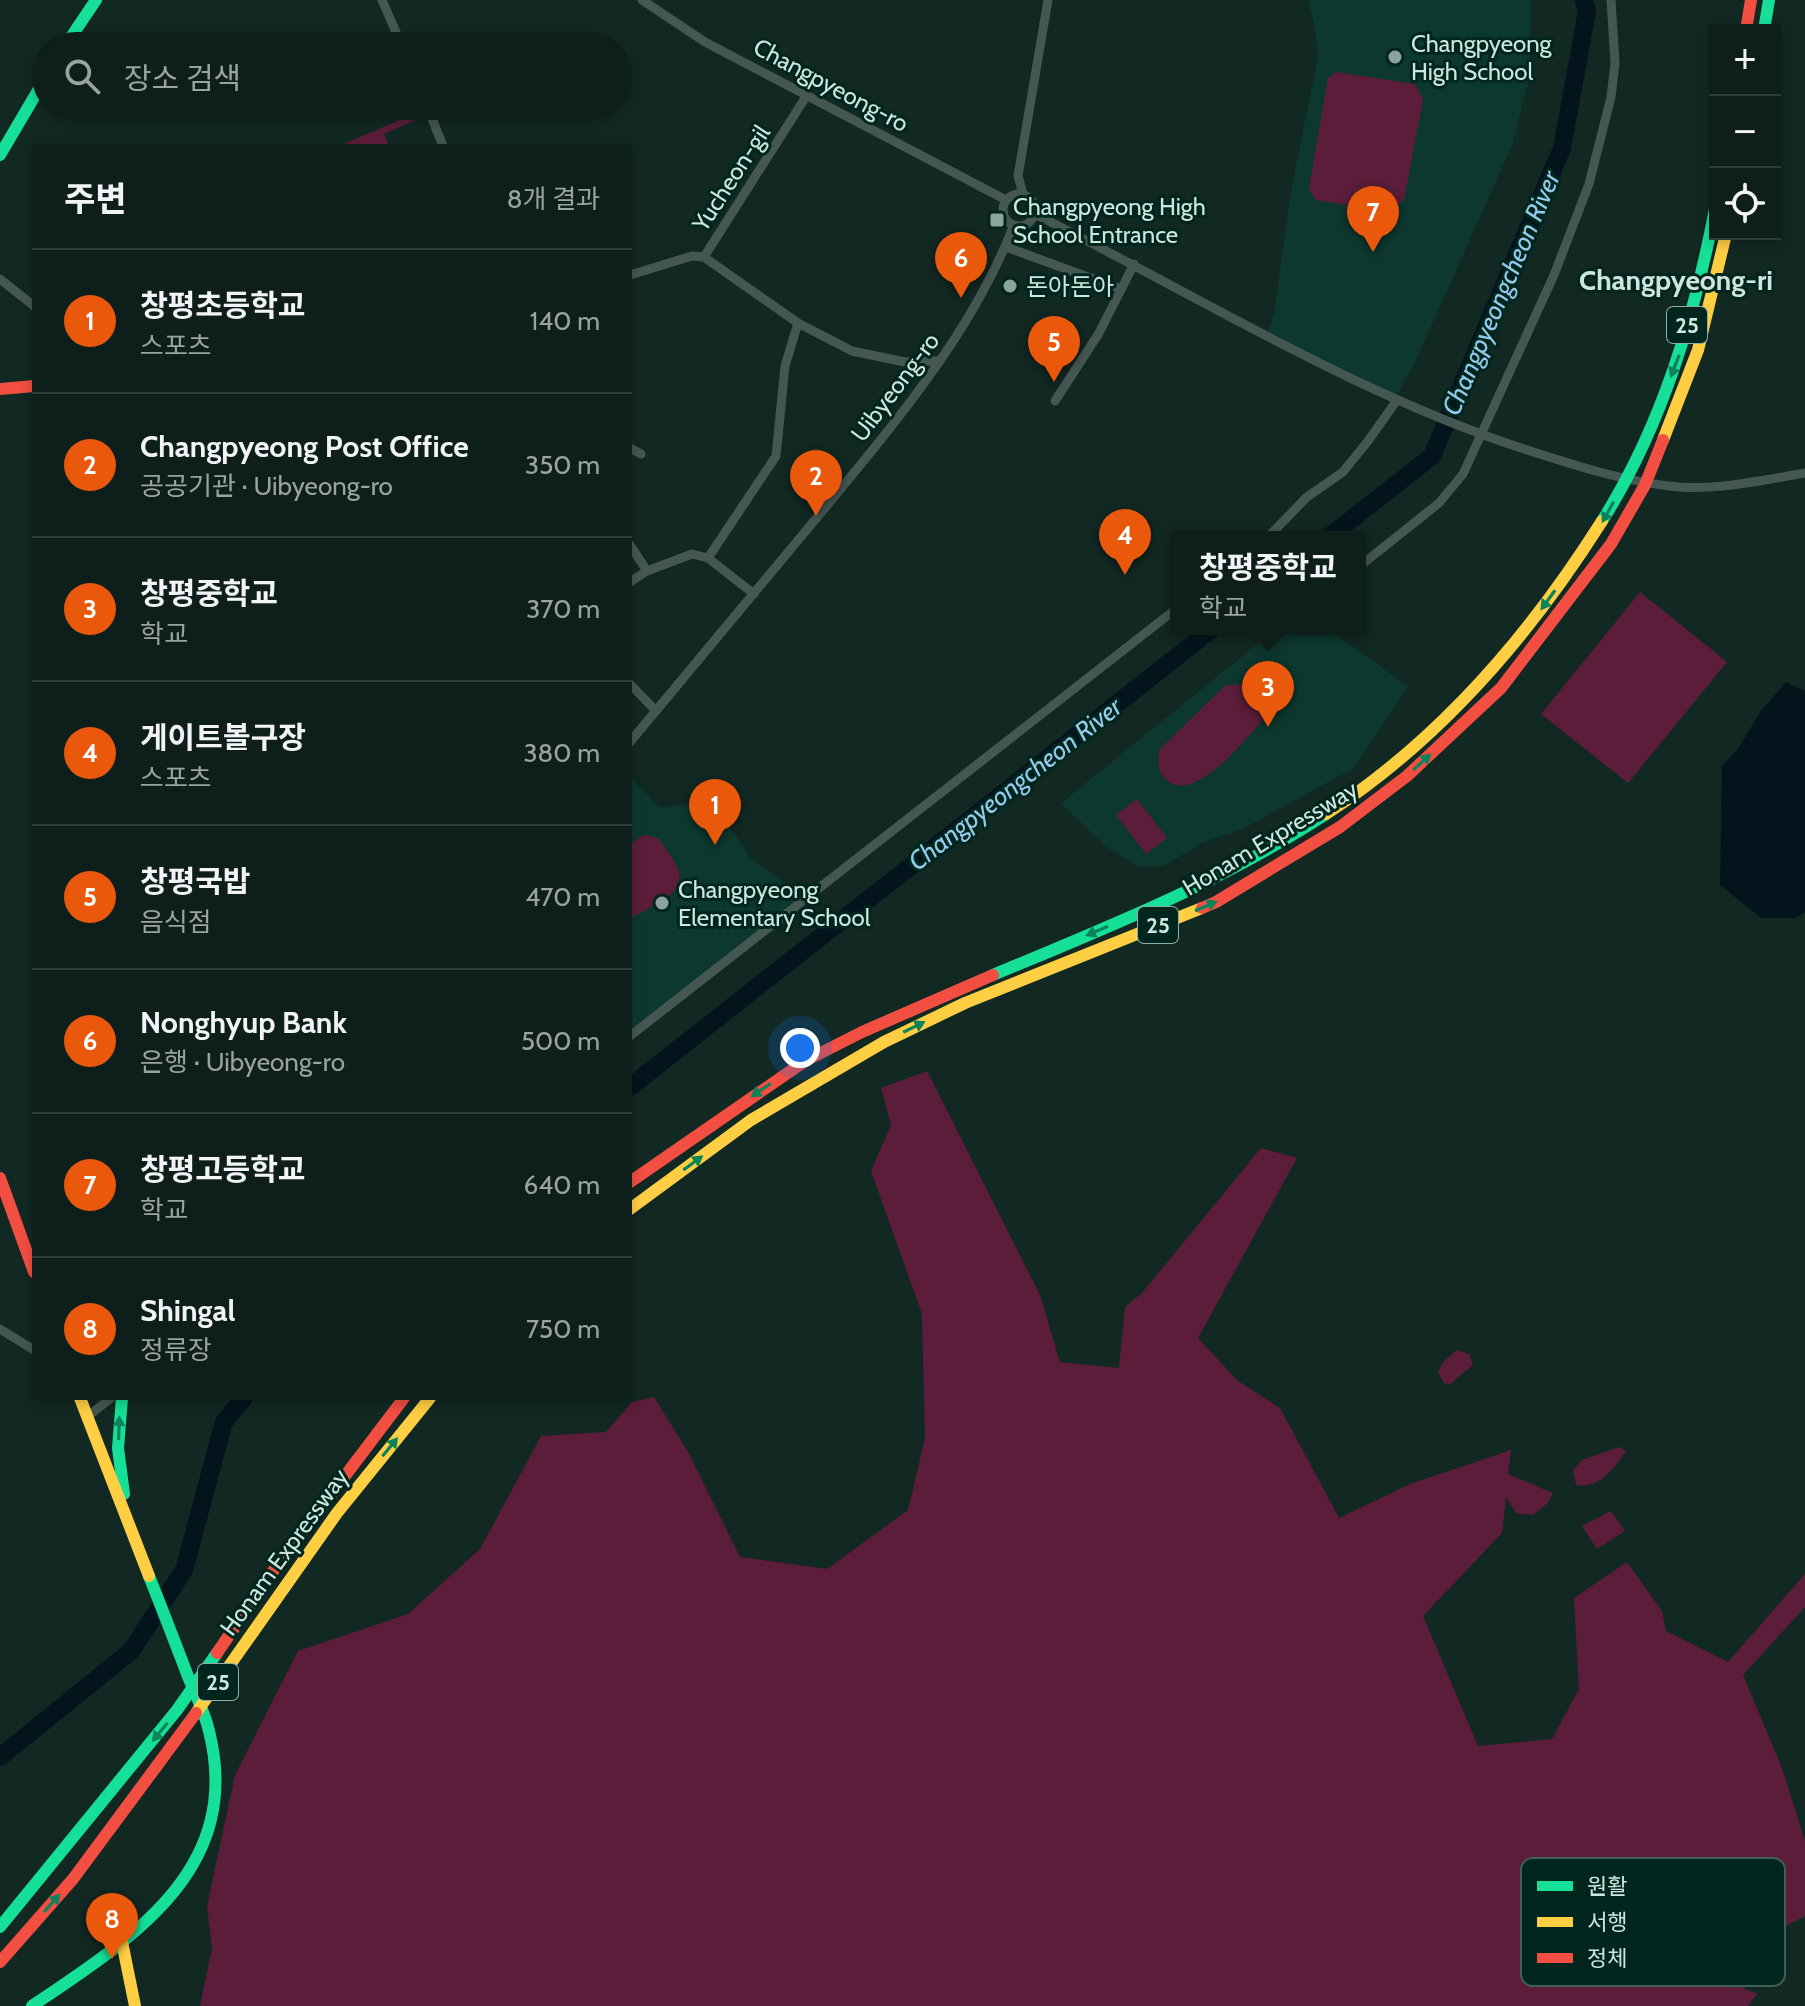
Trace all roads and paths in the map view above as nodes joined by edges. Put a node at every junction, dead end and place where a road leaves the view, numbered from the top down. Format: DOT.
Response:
graph roads {
  1 [pos="96,0"];
  2 [pos="382,0"];
  3 [pos="642,0"];
  4 [pos="1048,0"];
  5 [pos="1611,0"];
  6 [pos="1751,0"];
  7 [pos="1769,0"];
  8 [pos="1747,24"];
  9 [pos="1765,24"];
  10 [pos="74,32"];
  11 [pos="396,32"];
  12 [pos="807,95"];
  13 [pos="32,101"];
  14 [pos="433,120"];
  15 [pos="442,144"];
  16 [pos="0,155"];
  17 [pos="1023,194"];
  18 [pos="1006,200"];
  19 [pos="1035,214"];
  20 [pos="1014,225"];
  21 [pos="1709,233"];
  22 [pos="1725,240"];
  23 [pos="1006,247"];
  24 [pos="704,257"];
  25 [pos="1134,264"];
  26 [pos="632,274"];
  27 [pos="0,279"];
  28 [pos="1121,289"];
  29 [pos="32,304"];
  30 [pos="798,323"];
  31 [pos="940,361"];
  32 [pos="32,386"];
  33 [pos="0,389"];
  34 [pos="1055,401"];
  35 [pos="1400,401"];
  36 [pos="1480,436"];
  37 [pos="632,449"];
  38 [pos="641,454"];
  39 [pos="1805,473"];
  40 [pos="1274,531"];
  41 [pos="632,548"];
  42 [pos="708,558"];
  43 [pos="1366,561"];
  44 [pos="647,571"];
  45 [pos="632,581"];
  46 [pos="754,594"];
  47 [pos="1170,614"];
  48 [pos="632,686"];
  49 [pos="656,711"];
  50 [pos="632,740"];
  51 [pos="632,1034"];
  52 [pos="0,1178"];
  53 [pos="632,1180"];
  54 [pos="632,1208"];
  55 [pos="32,1266"];
  56 [pos="0,1329"];
  57 [pos="32,1349"];
  58 [pos="81,1400"];
  59 [pos="108,1400"];
  60 [pos="122,1400"];
  61 [pos="402,1400"];
  62 [pos="428,1400"];
  63 [pos="87,1417"];
  64 [pos="126,1513"];
  65 [pos="0,1927"];
  66 [pos="122,1942"];
  67 [pos="0,1962"];
  68 [pos="32,2006"];
  69 [pos="135,2006"];
  1 -- 10 [label="main road"];
  2 -- 11 [label="street"];
  3 -- 12 [label="street, Changpyeong-ro"];
  4 -- 17 [label="street"];
  5 -- 36 [label="street"];
  6 -- 8 [label="main road"];
  7 -- 9 [label="main road"];
  12 -- 18 [label="street, Changpyeong-ro"];
  12 -- 24 [label="street, Yucheon-gil"];
  13 -- 16 [label="main road"];
  14 -- 15 [label="street"];
  17 -- 18 [label="street"];
  17 -- 19 [label="street"];
  18 -- 20 [label="street"];
  19 -- 20 [label="street"];
  19 -- 25 [label="street"];
  20 -- 23 [label="street, Uibyeong-ro"];
  21 -- 53 [label="main road, Honam Expressway / 25, one-way"];
  54 -- 22 [label="main road, Honam Expressway / 25, one-way"];
  23 -- 28 [label="street"];
  23 -- 31 [label="street, Uibyeong-ro"];
  24 -- 26 [label="street, Yucheon-gil"];
  24 -- 30 [label="street"];
  25 -- 28 [label="street"];
  25 -- 35 [label="street"];
  27 -- 29 [label="street"];
  28 -- 34 [label="street"];
  30 -- 31 [label="street"];
  30 -- 42 [label="street"];
  31 -- 46 [label="street, Uibyeong-ro"];
  32 -- 33 [label="main road"];
  35 -- 36 [label="street"];
  35 -- 40 [label="street"];
  36 -- 39 [label="street"];
  36 -- 43 [label="street"];
  37 -- 38 [label="street"];
  41 -- 44 [label="street"];
  42 -- 44 [label="street"];
  42 -- 46 [label="street"];
  44 -- 45 [label="street"];
  46 -- 49 [label="street, Uibyeong-ro"];
  47 -- 51 [label="street"];
  48 -- 49 [label="street"];
  49 -- 50 [label="street, Uibyeong-ro"];
  52 -- 55 [label="main road"];
  56 -- 57 [label="street"];
  58 -- 63 [label="main road"];
  59 -- 63 [label="street"];
  64 -- 60 [label="main road, one-way"];
  61 -- 65 [label="main road, Honam Expressway / 25, one-way"];
  67 -- 62 [label="main road, Honam Expressway / 25, one-way"];
  63 -- 64 [label="main road"];
  64 -- 66 [label="main road"];
  66 -- 68 [label="main road"];
  66 -- 69 [label="main road"];
}
